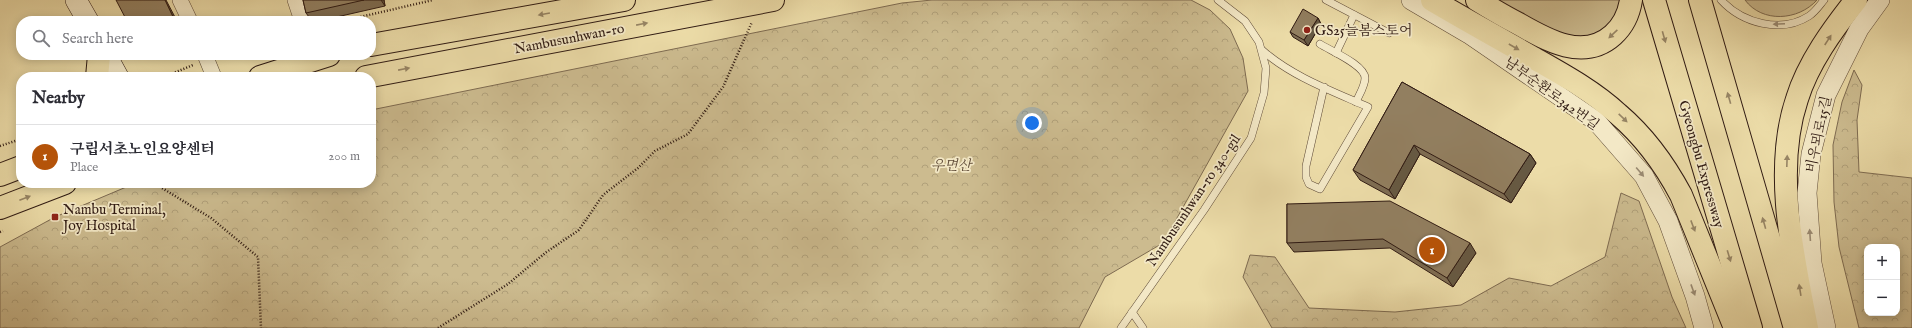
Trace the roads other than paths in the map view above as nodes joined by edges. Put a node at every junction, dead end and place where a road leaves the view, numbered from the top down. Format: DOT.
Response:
graph roads {
  1 [pos="76,0"];
  2 [pos="180,0"];
  3 [pos="295,0"];
  4 [pos="624,0"];
  5 [pos="773,0"];
  6 [pos="1218,0"];
  7 [pos="1326,0"];
  8 [pos="1411,0"];
  9 [pos="1432,0"];
  10 [pos="1477,0"];
  11 [pos="1631,0"];
  12 [pos="1654,0"];
  13 [pos="1700,0"];
  14 [pos="1721,0"];
  15 [pos="1824,0"];
  16 [pos="1856,0"];
  17 [pos="1880,0"];
  18 [pos="574,4"];
  19 [pos="1354,15"];
  20 [pos="85,16"];
  21 [pos="188,16"];
  22 [pos="300,16"];
  23 [pos="1389,33"];
  24 [pos="376,44"];
  25 [pos="1320,44"];
  26 [pos="1262,50"];
  27 [pos="1336,54"];
  28 [pos="98,60"];
  29 [pos="109,60"];
  30 [pos="207,60"];
  31 [pos="308,60"];
  32 [pos="97,72"];
  33 [pos="115,72"];
  34 [pos="212,72"];
  35 [pos="274,72"];
  36 [pos="376,75"];
  37 [pos="1324,87"];
  38 [pos="1356,102"];
  39 [pos="16,169"];
  40 [pos="0,175"];
  41 [pos="47,188"];
  42 [pos="0,208"];
  43 [pos="1132,312"];
  44 [pos="1121,328"];
  45 [pos="1143,328"];
  46 [pos="1704,328"];
  47 [pos="1735,328"];
  48 [pos="1751,328"];
  49 [pos="1794,328"];
  50 [pos="1807,328"];
  51 [pos="1826,328"];
  1 -- 20 [label="main road"];
  2 -- 21 [label="street"];
  3 -- 22 [label="street"];
  4 -- 18 [label="main road, Nambusunhwan-ro"];
  36 -- 5 [label="main road, Nambusunhwan-ro, one-way"];
  6 -- 26 [label="lane, Nambusunhwan-ro 340-gil"];
  7 -- 19 [label="lane"];
  8 -- 46 [label="street, 남부순환로342번길, one-way"];
  9 -- 47 [label="main road, one-way"];
  11 -- 10 [label="main road, one-way"];
  12 -- 48 [label="main road, Gyeongbu Expressway, one-way"];
  49 -- 13 [label="main road, one-way"];
  15 -- 14 [label="lane, one-way"];
  50 -- 16 [label="main road, one-way"];
  51 -- 17 [label="street, 비우뫼로15길, one-way"];
  18 -- 24 [label="main road, Nambusunhwan-ro, one-way"];
  19 -- 23 [label="lane"];
  19 -- 27 [label="lane"];
  25 -- 27 [label="lane"];
  26 -- 37 [label="lane"];
  26 -- 43 [label="lane, Nambusunhwan-ro 340-gil"];
  27 -- 38 [label="lane"];
  28 -- 32 [label="main road"];
  29 -- 33 [label="main road"];
  30 -- 34 [label="street"];
  31 -- 35 [label="main road"];
  37 -- 38 [label="lane"];
  37 -- 38 [label="lane"];
  39 -- 40 [label="main road"];
  42 -- 41 [label="main road, one-way"];
  43 -- 44 [label="lane, Nambusunhwan-ro 340-gil"];
  43 -- 45 [label="lane"];
}
